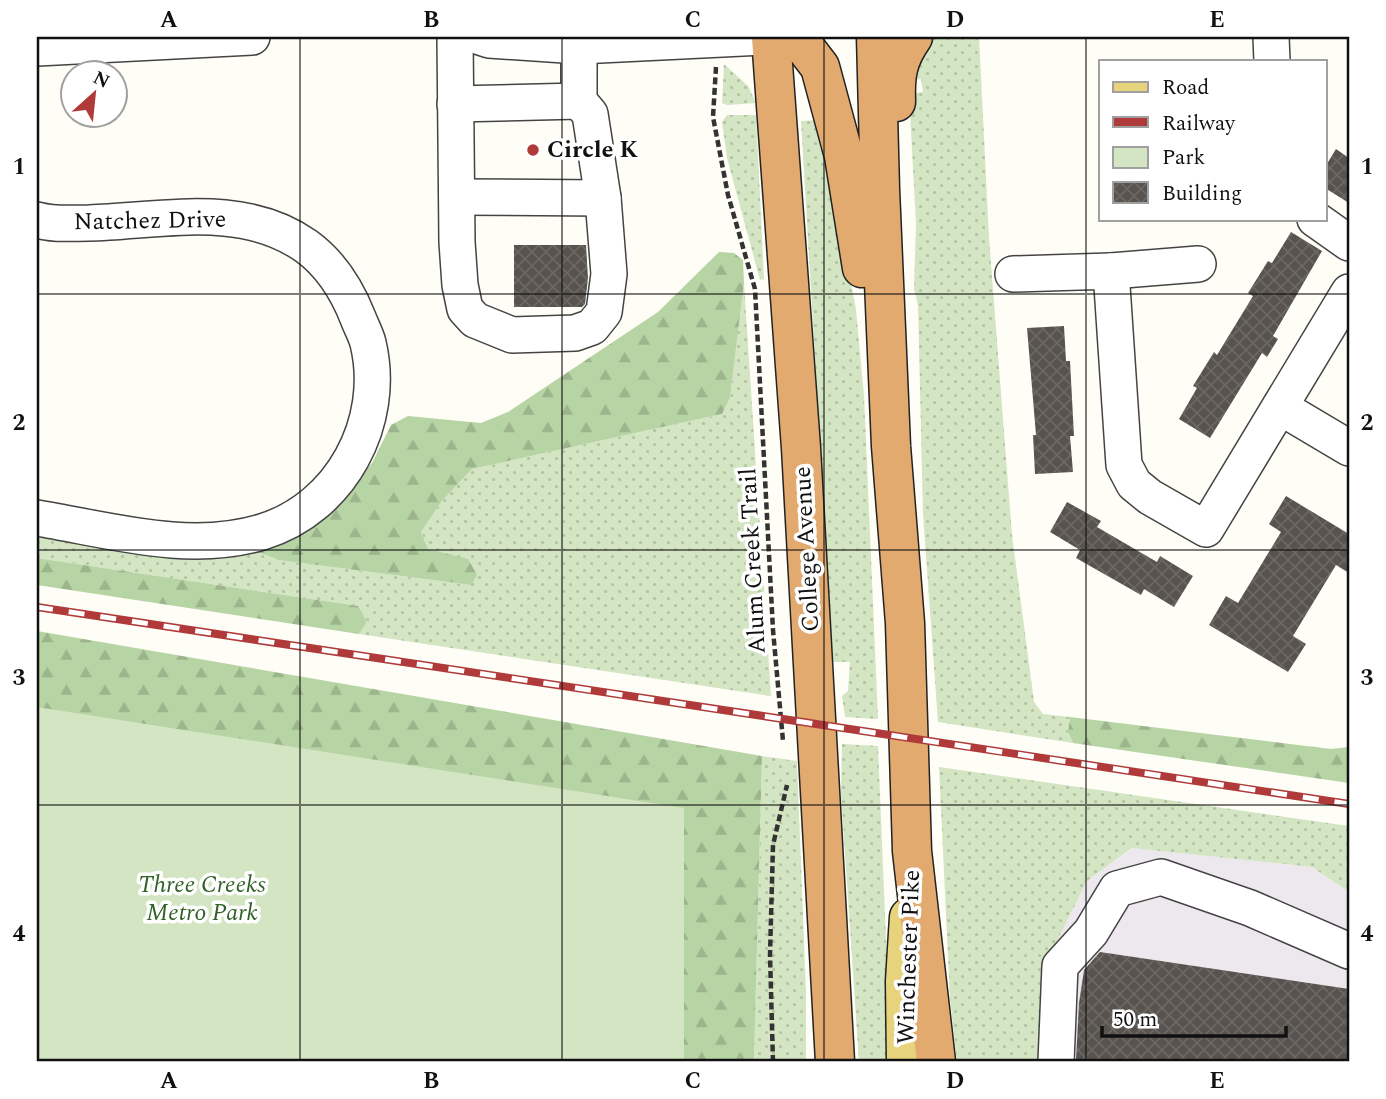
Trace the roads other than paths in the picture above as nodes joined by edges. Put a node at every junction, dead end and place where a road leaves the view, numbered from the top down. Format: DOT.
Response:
graph roads {
  1 [pos="252,37"];
  2 [pos="455,37"];
  3 [pos="480,37"];
  4 [pos="765,37"];
  5 [pos="771,37"];
  6 [pos="797,37"];
  7 [pos="876,37"];
  8 [pos="913,37"];
  9 [pos="1271,37"];
  10 [pos="164,39"];
  11 [pos="579,46"];
  12 [pos="37,48"];
  13 [pos="1272,60"];
  14 [pos="579,101"];
  15 [pos="455,104"];
  16 [pos="457,197"];
  17 [pos="604,198"];
  18 [pos="37,220"];
  19 [pos="1316,220"];
  20 [pos="1349,243"];
  21 [pos="1198,264"];
  22 [pos="1111,271"];
  23 [pos="883,274"];
  24 [pos="1013,274"];
  25 [pos="1349,292"];
  26 [pos="1280,407"];
  27 [pos="891,446"];
  28 [pos="1349,448"];
  29 [pos="37,517"];
  30 [pos="912,851"];
  31 [pos="1349,951"];
  32 [pos="835,1062"];
  33 [pos="906,1062"];
  34 [pos="936,1062"];
  35 [pos="1056,1062"];
  1 -- 10 [label="street"];
  2 -- 15 [label="street"];
  3 -- 11 [label="street"];
  4 -- 11 [label="street"];
  5 -- 32 [label="highway, College Avenue"];
  6 -- 27 [label="highway"];
  7 -- 23 [label="highway"];
  8 -- 23 [label="highway"];
  9 -- 13 [label="street"];
  10 -- 12 [label="street"];
  11 -- 14 [label="street"];
  14 -- 15 [label="street"];
  14 -- 17 [label="street"];
  15 -- 16 [label="street"];
  16 -- 17 [label="street"];
  16 -- 17 [label="street"];
  18 -- 29 [label="street, Natchez Drive"];
  19 -- 20 [label="street"];
  21 -- 22 [label="street"];
  22 -- 24 [label="street"];
  22 -- 26 [label="street"];
  23 -- 27 [label="highway"];
  25 -- 26 [label="street"];
  26 -- 28 [label="street"];
  27 -- 30 [label="highway"];
  30 -- 33 [label="main road, Winchester Pike"];
  30 -- 34 [label="highway"];
  31 -- 35 [label="street"];
}
